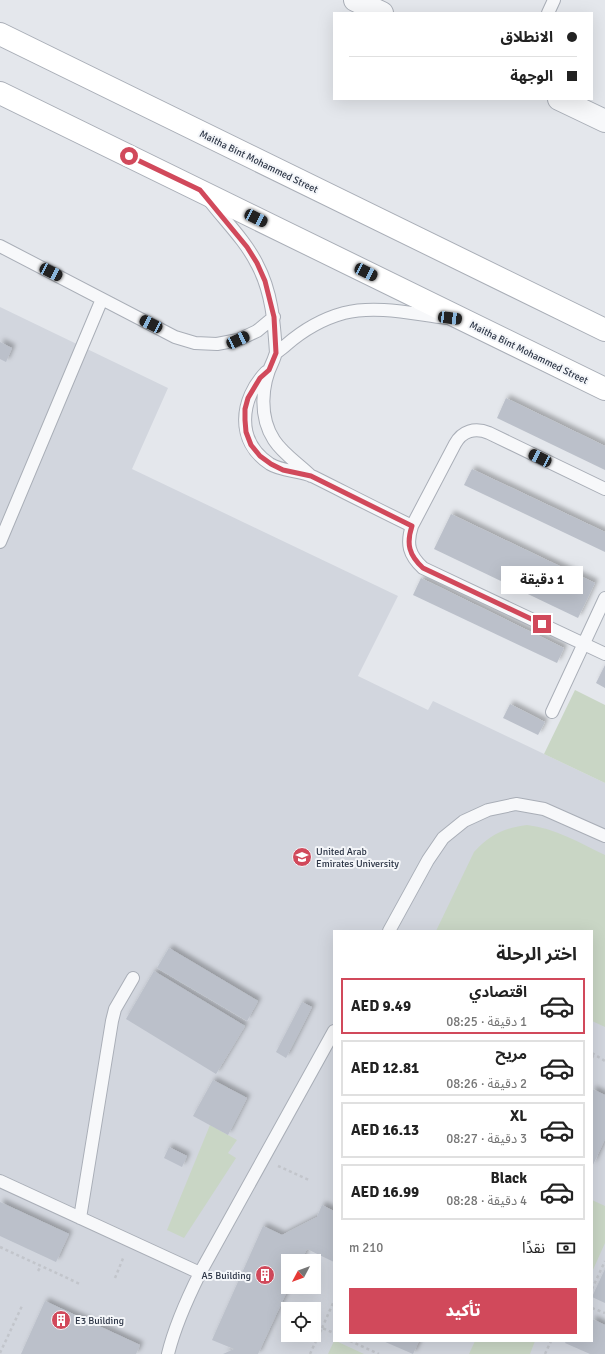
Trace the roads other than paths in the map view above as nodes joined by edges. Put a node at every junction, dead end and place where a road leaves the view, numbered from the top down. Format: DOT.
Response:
graph roads {
  1 [pos="355,0"];
  2 [pos="554,0"];
  3 [pos="380,12"];
  4 [pos="548,12"];
  5 [pos="0,34"];
  6 [pos="0,93"];
  7 [pos="561,100"];
  8 [pos="605,121"];
  9 [pos="200,190"];
  10 [pos="0,246"];
  11 [pos="102,299"];
  12 [pos="274,317"];
  13 [pos="464,320"];
  14 [pos="605,330"];
  15 [pos="276,353"];
  16 [pos="269,370"];
  17 [pos="605,389"];
  18 [pos="311,476"];
  19 [pos="605,489"];
  20 [pos="412,526"];
  21 [pos="0,542"];
  22 [pos="605,598"];
  23 [pos="584,644"];
  24 [pos="605,654"];
  25 [pos="552,712"];
  26 [pos="605,836"];
  27 [pos="390,930"];
  28 [pos="133,978"];
  29 [pos="333,1032"];
  30 [pos="0,1181"];
  31 [pos="80,1218"];
  32 [pos="200,1273"];
  33 [pos="168,1354"];
  1 -- 3 [label="street"];
  2 -- 4 [label="lane"];
  5 -- 14 [label="main road, Maitha Bint Mohammed Street"];
  6 -- 9 [label="main road, Maitha Bint Mohammed Street"];
  7 -- 8 [label="street"];
  9 -- 12 [label="lane"];
  9 -- 13 [label="main road, Maitha Bint Mohammed Street"];
  10 -- 11 [label="lane"];
  11 -- 12 [label="lane"];
  11 -- 21 [label="lane"];
  12 -- 15 [label="lane"];
  13 -- 15 [label="lane"];
  13 -- 17 [label="main road, Maitha Bint Mohammed Street"];
  15 -- 16 [label="lane"];
  16 -- 18 [label="lane"];
  16 -- 18 [label="lane"];
  18 -- 20 [label="lane"];
  19 -- 20 [label="lane"];
  20 -- 23 [label="lane"];
  22 -- 23 [label="lane"];
  23 -- 24 [label="lane"];
  23 -- 25 [label="lane"];
  26 -- 27 [label="lane"];
  28 -- 31 [label="lane"];
  29 -- 32 [label="lane"];
  30 -- 31 [label="lane"];
  31 -- 32 [label="lane"];
  32 -- 33 [label="lane"];
}
